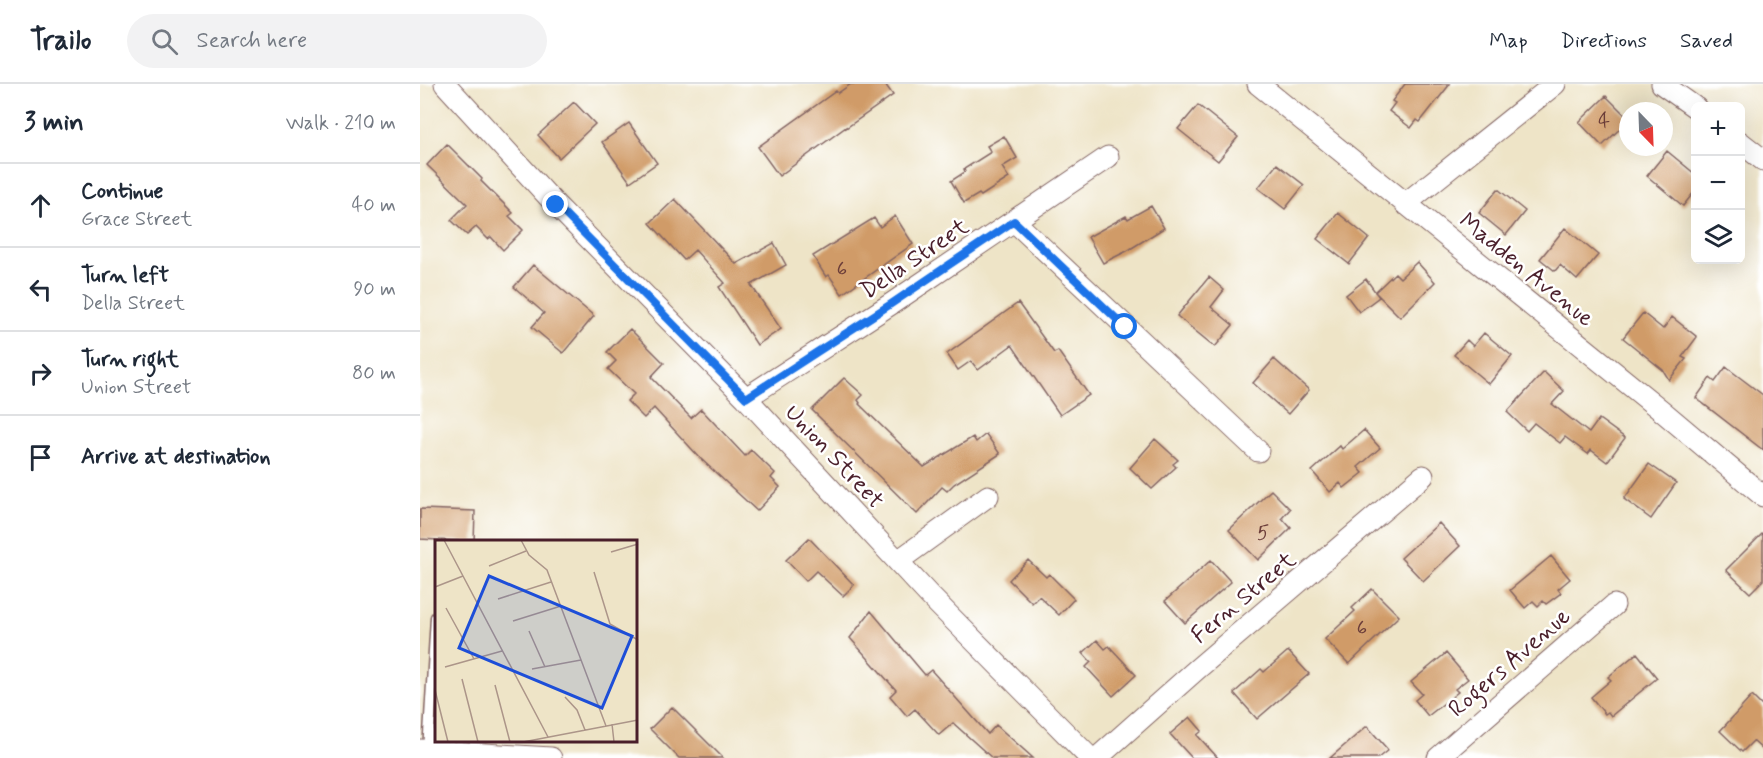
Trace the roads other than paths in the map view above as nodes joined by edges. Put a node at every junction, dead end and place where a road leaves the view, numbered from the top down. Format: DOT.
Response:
graph roads {
  1 [pos="445,84"];
  2 [pos="1258,84"];
  3 [pos="1555,84"];
  4 [pos="1662,84"];
  5 [pos="1691,105"];
  6 [pos="1745,146"];
  7 [pos="1108,157"];
  8 [pos="1763,160"];
  9 [pos="1405,204"];
  10 [pos="1014,221"];
  11 [pos="746,398"];
  12 [pos="1258,451"];
  13 [pos="1423,476"];
  14 [pos="988,496"];
  15 [pos="1763,496"];
  16 [pos="898,561"];
  17 [pos="1614,605"];
  18 [pos="435,628"];
  19 [pos="424,751"];
  20 [pos="551,758"];
  21 [pos="1090,758"];
  22 [pos="1097,758"];
  23 [pos="1438,758"];
  1 -- 11 [label="street, Union Street"];
  2 -- 9 [label="street, Madden Avenue"];
  3 -- 9 [label="street"];
  4 -- 5 [label="street"];
  6 -- 8 [label="street"];
  7 -- 10 [label="street, Della Street"];
  9 -- 15 [label="street, Madden Avenue"];
  10 -- 11 [label="street, Della Street"];
  10 -- 12 [label="street"];
  11 -- 16 [label="street, Union Street"];
  13 -- 22 [label="street, Fern Street"];
  14 -- 16 [label="street"];
  16 -- 21 [label="street, Union Street"];
  17 -- 23 [label="street, Rogers Avenue"];
  18 -- 19 [label="lane"];
  19 -- 20 [label="street"];
}
